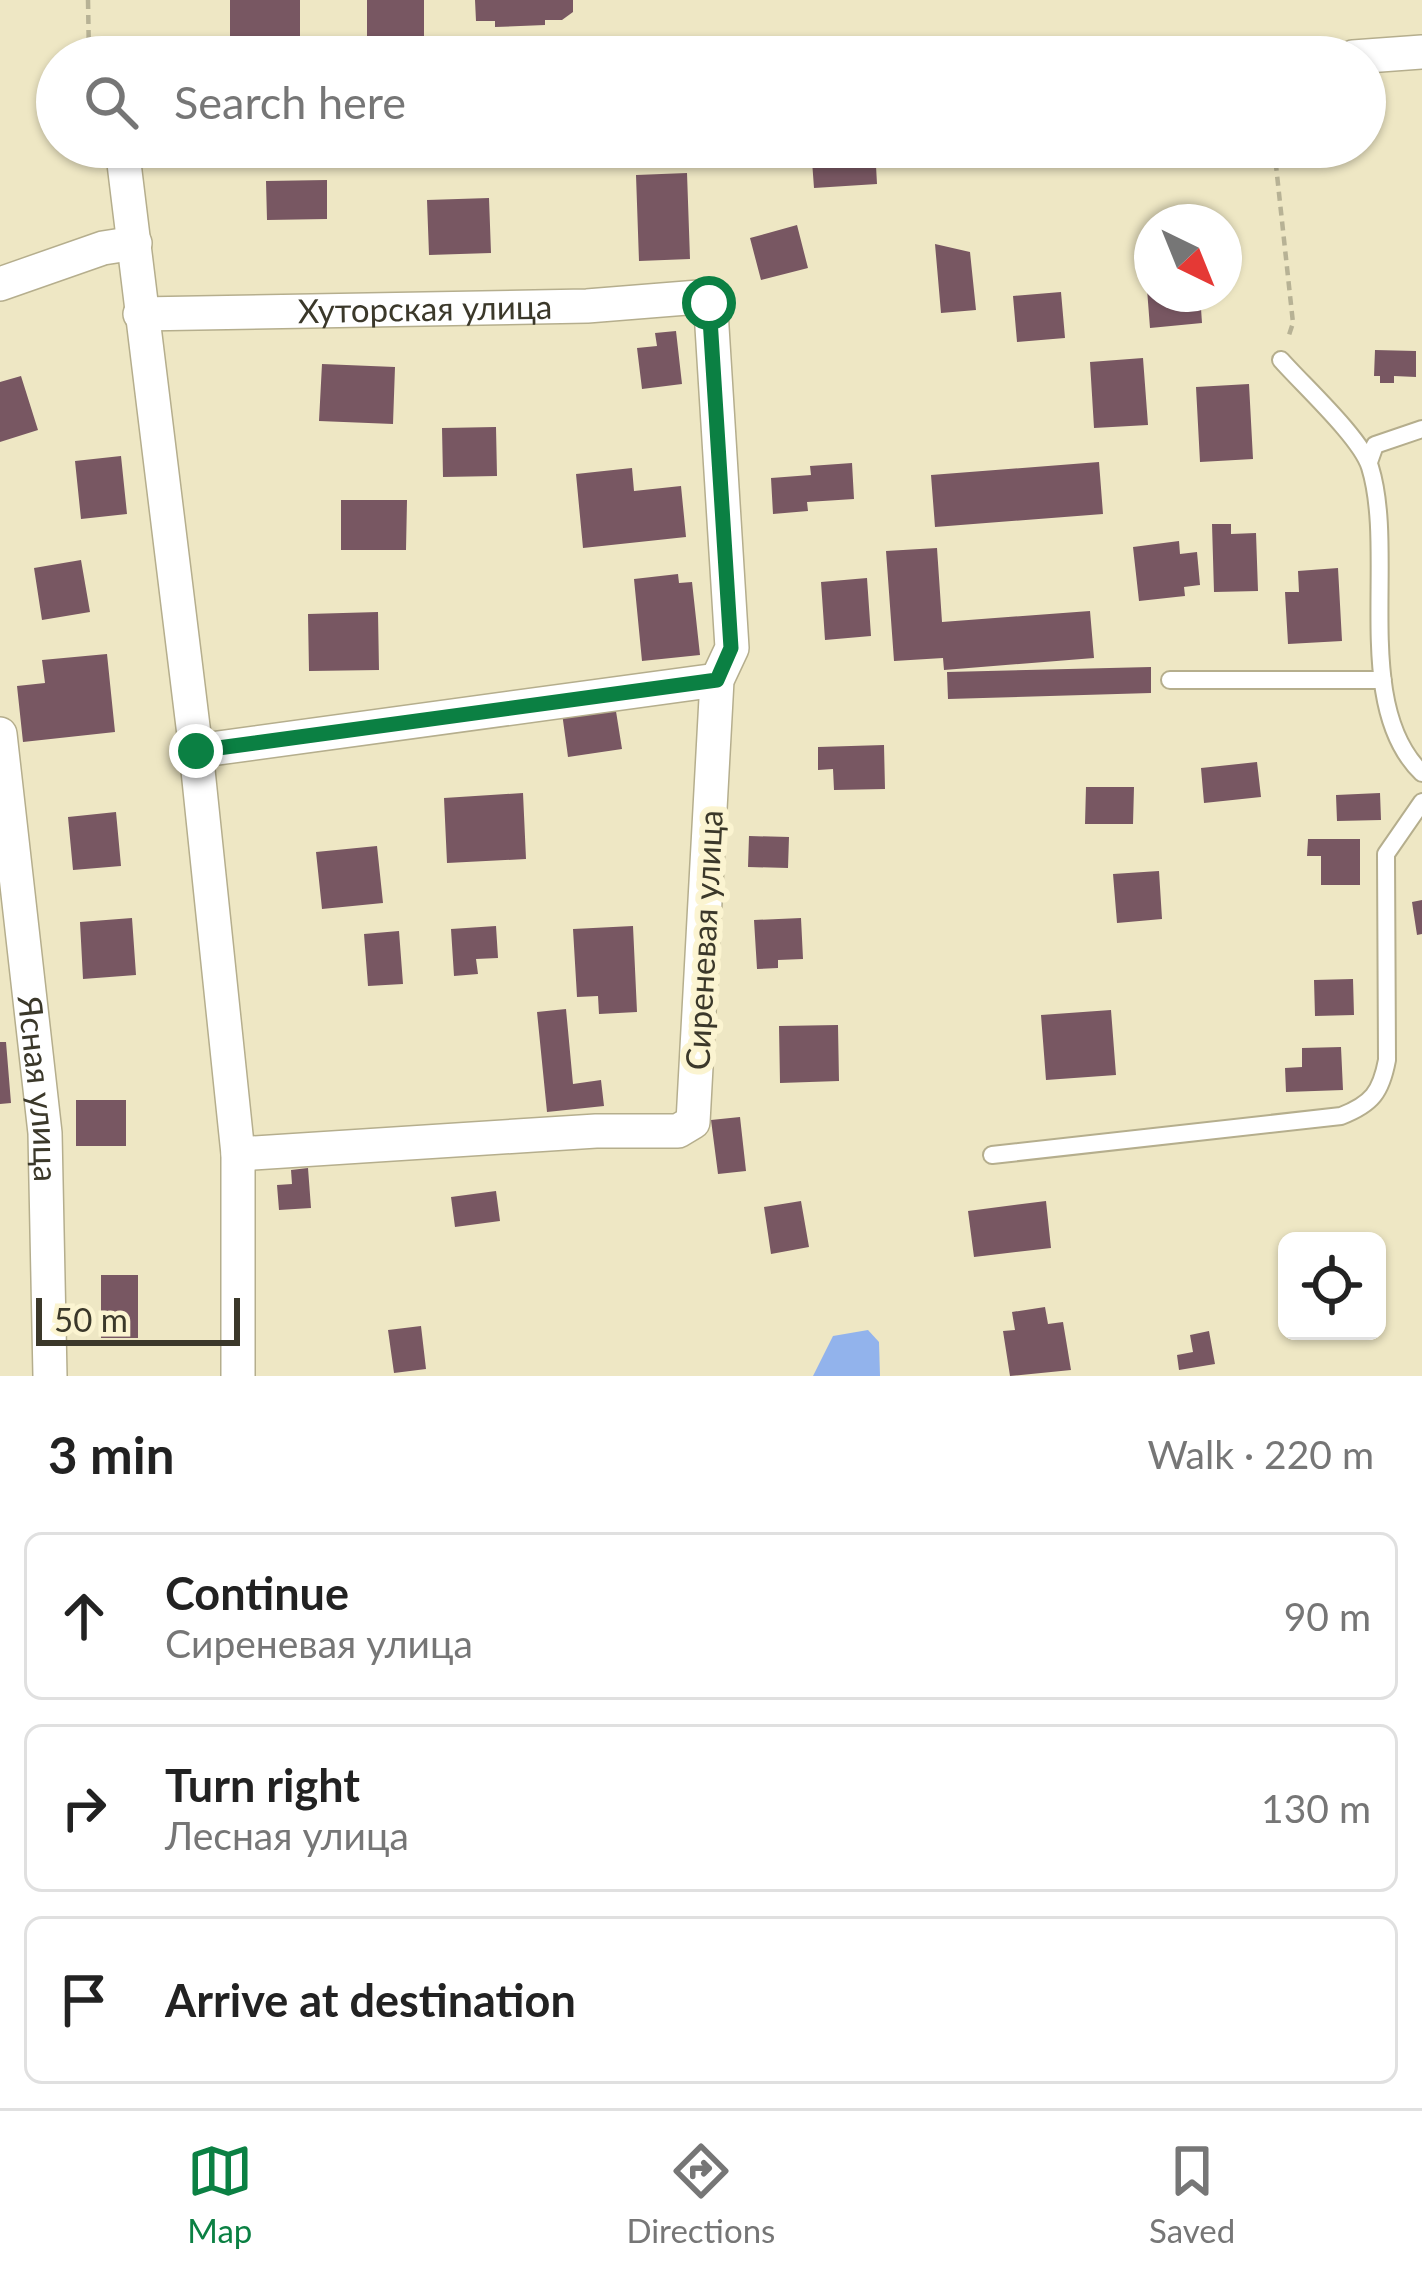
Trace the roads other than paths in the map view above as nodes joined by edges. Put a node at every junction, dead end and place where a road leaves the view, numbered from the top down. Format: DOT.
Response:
graph roads {
  1 [pos="1422,52"];
  2 [pos="1386,55"];
  3 [pos="121,168"];
  4 [pos="119,246"];
  5 [pos="0,284"];
  6 [pos="709,303"];
  7 [pos="140,314"];
  8 [pos="1281,360"];
  9 [pos="1422,428"];
  10 [pos="1369,462"];
  11 [pos="717,680"];
  12 [pos="1169,680"];
  13 [pos="1383,680"];
  14 [pos="0,734"];
  15 [pos="196,751"];
  16 [pos="1422,773"];
  17 [pos="1422,802"];
  18 [pos="15,982"];
  19 [pos="238,1154"];
  20 [pos="992,1155"];
  21 [pos="50,1376"];
  22 [pos="238,1376"];
  1 -- 2 [label="street"];
  3 -- 4 [label="street"];
  4 -- 5 [label="street"];
  4 -- 7 [label="street"];
  6 -- 7 [label="street, Хуторская улица"];
  6 -- 11 [label="street, Сиреневая улица"];
  7 -- 15 [label="street"];
  8 -- 10 [label="lane"];
  9 -- 10 [label="lane"];
  10 -- 13 [label="lane"];
  11 -- 15 [label="street"];
  11 -- 19 [label="street, Сиреневая улица"];
  12 -- 13 [label="lane"];
  13 -- 16 [label="lane"];
  14 -- 18 [label="street, Ясная улица"];
  15 -- 19 [label="street"];
  17 -- 20 [label="lane"];
  18 -- 21 [label="street, Ясная улица"];
  19 -- 22 [label="street"];
}
